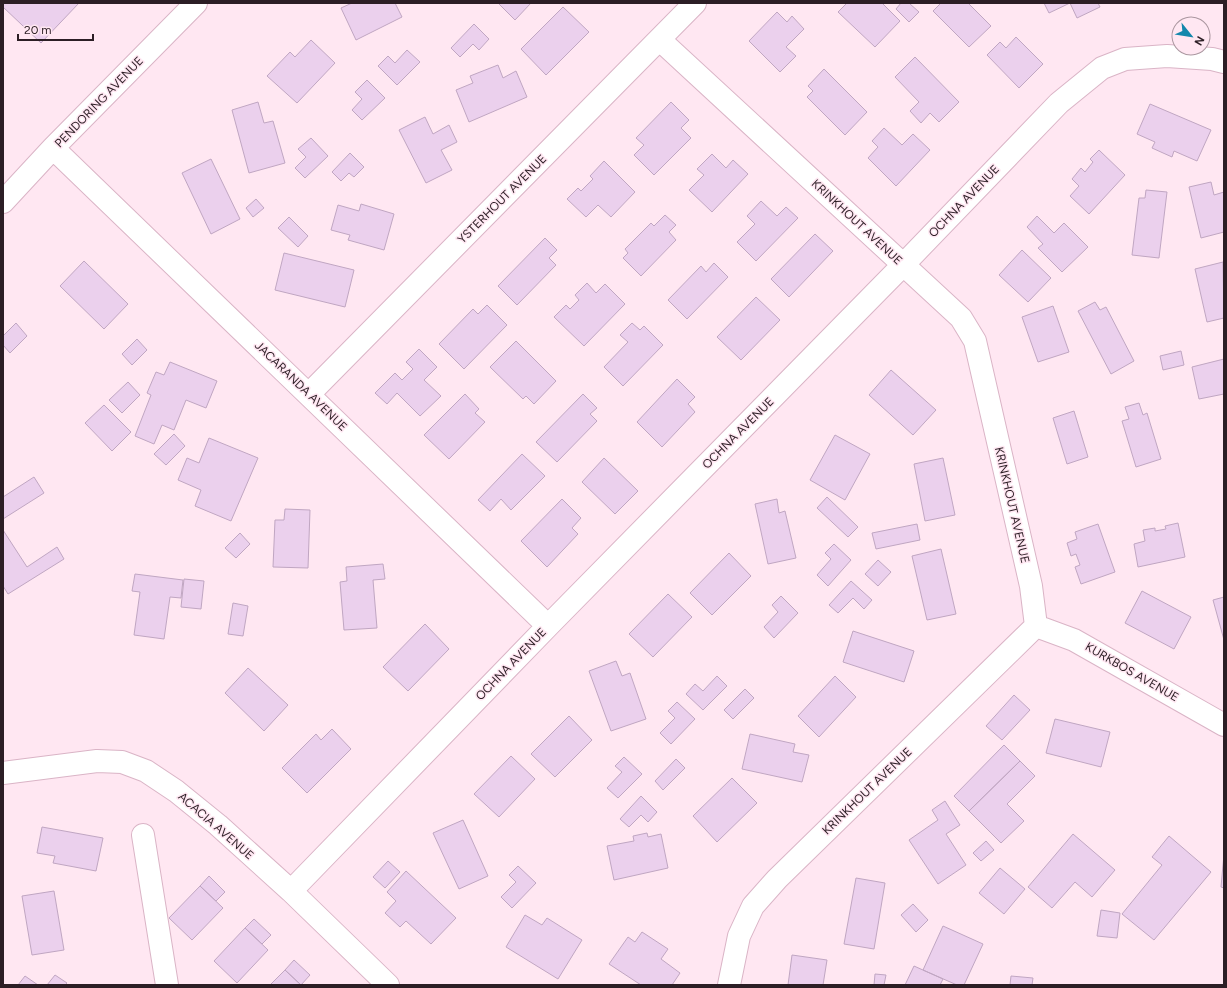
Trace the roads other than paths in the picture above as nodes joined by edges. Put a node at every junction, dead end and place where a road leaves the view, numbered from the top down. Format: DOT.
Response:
graph roads {
  1 [pos="196,3"];
  2 [pos="695,3"];
  3 [pos="660,40"];
  4 [pos="1224,62"];
  5 [pos="53,148"];
  6 [pos="3,202"];
  7 [pos="903,265"];
  8 [pos="309,394"];
  9 [pos="548,626"];
  10 [pos="1036,626"];
  11 [pos="1224,725"];
  12 [pos="3,773"];
  13 [pos="143,835"];
  14 [pos="291,891"];
  15 [pos="167,985"];
  16 [pos="388,985"];
  17 [pos="729,985"];
  1 -- 5 [label="street, PENDORING AVENUE"];
  2 -- 3 [label="street, YSTERHOUT AVENUE"];
  3 -- 7 [label="street, KRINKHOUT AVENUE"];
  3 -- 8 [label="street, YSTERHOUT AVENUE"];
  4 -- 7 [label="street, OCHNA AVENUE"];
  5 -- 6 [label="street, PENDORING AVENUE"];
  5 -- 8 [label="street, JACARANDA AVENUE"];
  7 -- 9 [label="street, OCHNA AVENUE"];
  7 -- 10 [label="street, KRINKHOUT AVENUE"];
  8 -- 9 [label="street, JACARANDA AVENUE"];
  9 -- 14 [label="street, OCHNA AVENUE"];
  10 -- 11 [label="street, KURKBOS AVENUE"];
  10 -- 17 [label="street, KRINKHOUT AVENUE"];
  12 -- 14 [label="street, ACACIA AVENUE"];
  13 -- 15 [label="street"];
  14 -- 16 [label="street, ACACIA AVENUE"];
}
